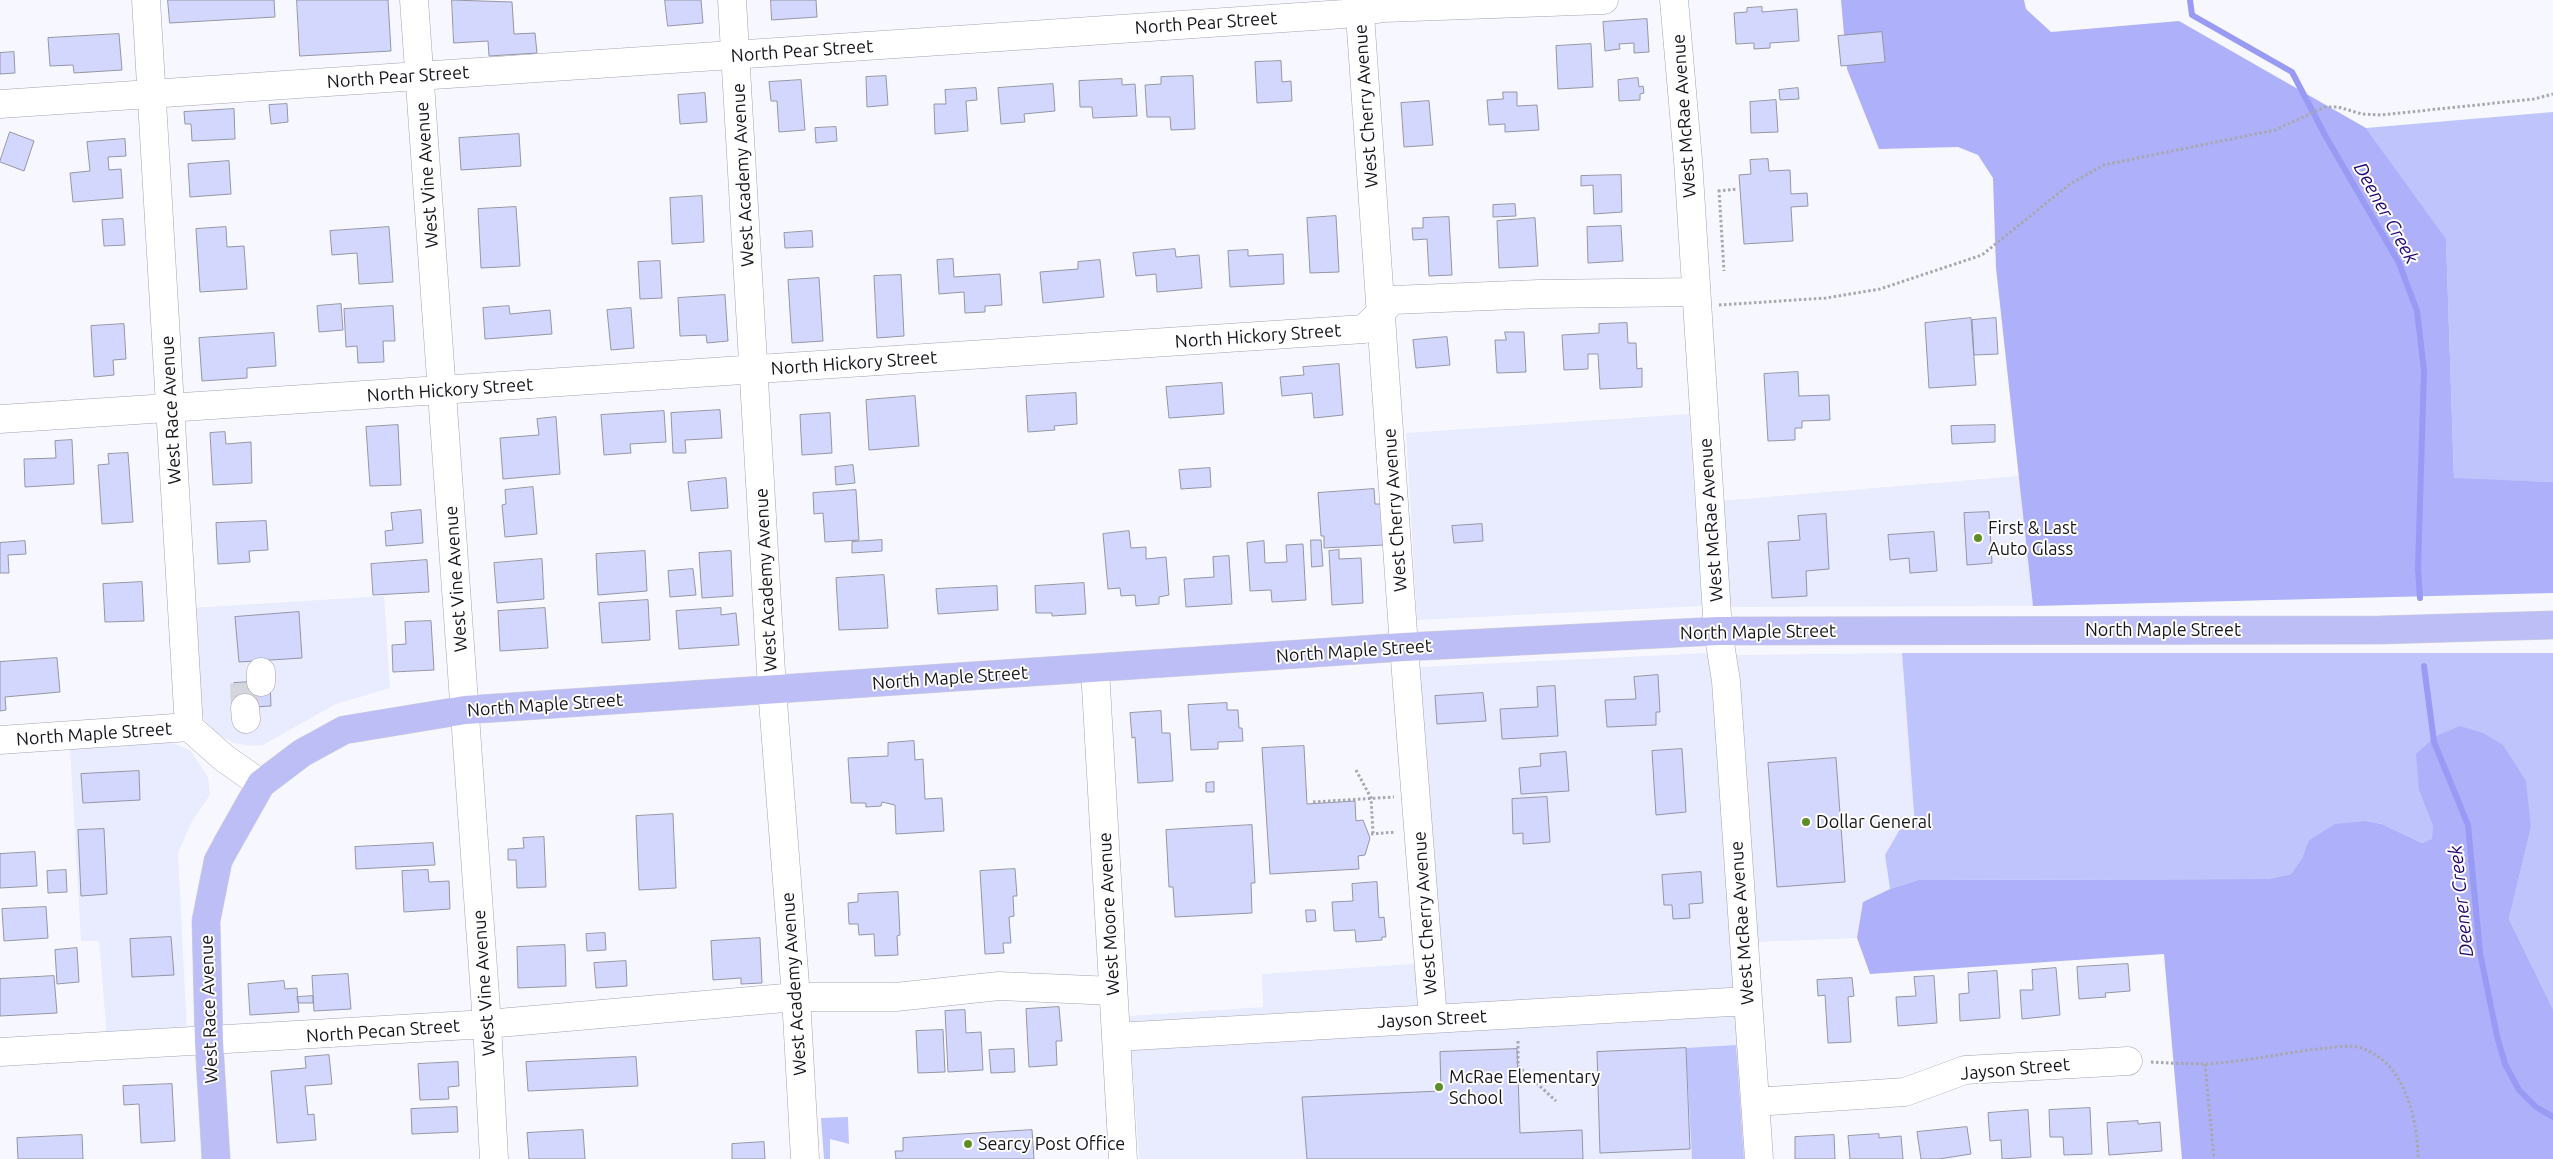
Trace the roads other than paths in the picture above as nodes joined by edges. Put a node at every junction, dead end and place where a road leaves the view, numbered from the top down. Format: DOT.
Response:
graph roads {
  1 [pos="146,0"];
  2 [pos="414,0"];
  3 [pos="732,0"];
  4 [pos="1604,0"];
  5 [pos="1674,0"];
  6 [pos="1359,6"];
  7 [pos="736,55"];
  8 [pos="419,76"];
  9 [pos="152,94"];
  10 [pos="0,104"];
  11 [pos="1697,300"];
  12 [pos="1381,312"];
  13 [pos="755,369"];
  14 [pos="443,390"];
  15 [pos="171,408"];
  16 [pos="0,419"];
  17 [pos="2553,625"];
  18 [pos="1718,631"];
  19 [pos="1404,647"];
  20 [pos="1095,669"];
  21 [pos="772,689"];
  22 [pos="465,710"];
  23 [pos="189,727"];
  24 [pos="0,740"];
  25 [pos="262,784"];
  26 [pos="218,861"];
  27 [pos="1113,991"];
  28 [pos="796,998"];
  29 [pos="1748,1001"];
  30 [pos="1433,1019"];
  31 [pos="487,1024"];
  32 [pos="1116,1037"];
  33 [pos="209,1042"];
  34 [pos="0,1052"];
  35 [pos="2128,1061"];
  36 [pos="1755,1102"];
  37 [pos="216,1159"];
  38 [pos="494,1159"];
  39 [pos="805,1159"];
  40 [pos="1123,1159"];
  41 [pos="1759,1159"];
  1 -- 9 [label="street, West Race Avenue"];
  2 -- 8 [label="street, West Vine Avenue"];
  3 -- 7 [label="street, West Academy Avenue"];
  4 -- 6 [label="street, North Pear Street"];
  5 -- 11 [label="street, West McRae Avenue"];
  6 -- 7 [label="street, North Pear Street"];
  6 -- 12 [label="street, West Cherry Avenue"];
  7 -- 8 [label="street, North Pear Street"];
  7 -- 13 [label="street, West Academy Avenue"];
  8 -- 9 [label="street, North Pear Street"];
  8 -- 14 [label="street, West Vine Avenue"];
  9 -- 10 [label="street, North Pear Street"];
  9 -- 15 [label="street, West Race Avenue"];
  11 -- 12 [label="street, North Hickory Street"];
  11 -- 18 [label="street, West McRae Avenue"];
  12 -- 13 [label="street, North Hickory Street"];
  12 -- 19 [label="street, West Cherry Avenue"];
  13 -- 14 [label="street, North Hickory Street"];
  13 -- 21 [label="street, West Academy Avenue"];
  14 -- 15 [label="street, North Hickory Street"];
  14 -- 22 [label="street, West Vine Avenue"];
  15 -- 16 [label="street, North Hickory Street"];
  15 -- 23 [label="street, West Race Avenue"];
  17 -- 18 [label="main road, North Maple Street"];
  18 -- 19 [label="main road, North Maple Street"];
  18 -- 29 [label="street, West McRae Avenue"];
  19 -- 20 [label="main road, North Maple Street"];
  19 -- 30 [label="street, West Cherry Avenue"];
  20 -- 21 [label="main road, North Maple Street"];
  20 -- 27 [label="street, West Moore Avenue"];
  21 -- 22 [label="main road, North Maple Street"];
  21 -- 28 [label="street, West Academy Avenue"];
  22 -- 25 [label="main road, North Maple Street"];
  22 -- 31 [label="street, West Vine Avenue"];
  23 -- 24 [label="street, North Maple Street"];
  23 -- 25 [label="street"];
  25 -- 26 [label="main road, North Maple Street"];
  26 -- 33 [label="main road, West Race Avenue"];
  27 -- 28 [label="street, North Pecan Street"];
  27 -- 32 [label="street, West Moore Avenue"];
  28 -- 31 [label="street, North Pecan Street"];
  28 -- 39 [label="street, West Academy Avenue"];
  29 -- 30 [label="street, Jayson Street"];
  29 -- 36 [label="street, West McRae Avenue"];
  30 -- 32 [label="street, Jayson Street"];
  31 -- 33 [label="street, North Pecan Street"];
  31 -- 38 [label="street, West Vine Avenue"];
  32 -- 40 [label="street, West Moore Avenue"];
  33 -- 34 [label="street, North Pecan Street"];
  33 -- 37 [label="main road, West Race Avenue"];
  35 -- 36 [label="street, Jayson Street"];
  36 -- 41 [label="street, West McRae Avenue"];
}
